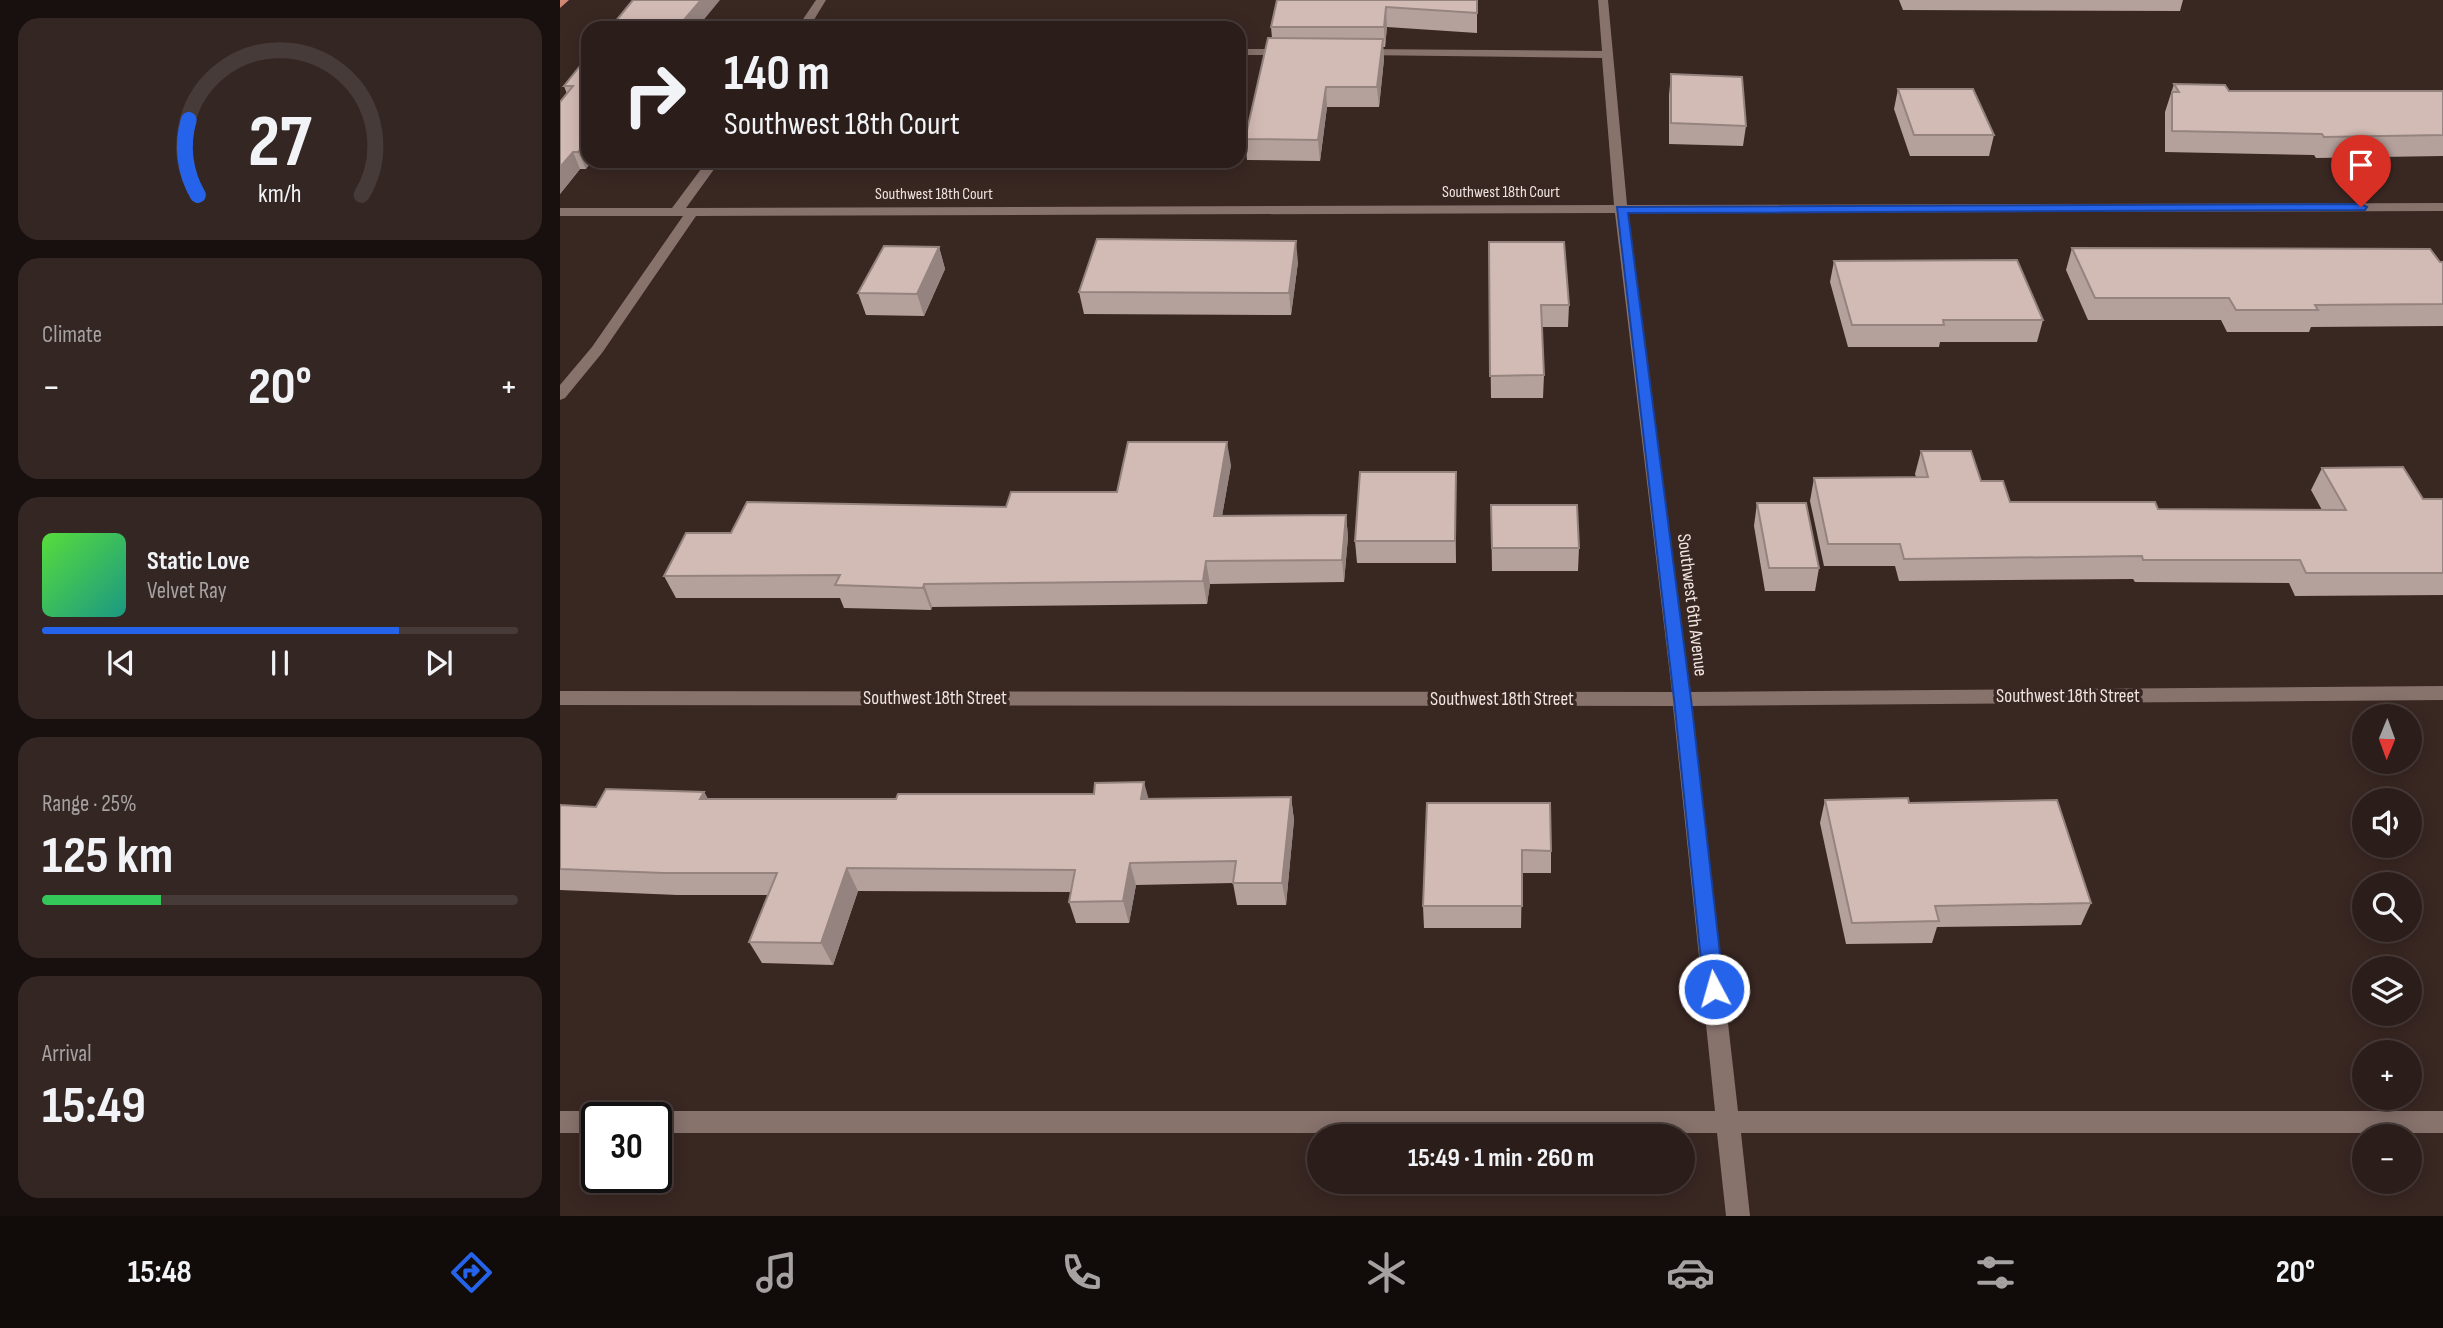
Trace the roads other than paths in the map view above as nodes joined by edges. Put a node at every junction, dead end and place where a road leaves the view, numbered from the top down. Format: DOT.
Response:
graph roads {
  1 [pos="564,0"];
  2 [pos="821,0"];
  3 [pos="1603,0"];
  4 [pos="560,5"];
  5 [pos="808,21"];
  6 [pos="1246,52"];
  7 [pos="1305,52"];
  8 [pos="1343,52"];
  9 [pos="1608,55"];
  10 [pos="710,168"];
  11 [pos="2443,207"];
  12 [pos="1621,209"];
  13 [pos="560,212"];
  14 [pos="684,212"];
  15 [pos="560,395"];
  16 [pos="2443,693"];
  17 [pos="560,698"];
  18 [pos="1682,699"];
  19 [pos="560,1122"];
  20 [pos="581,1122"];
  21 [pos="672,1122"];
  22 [pos="1728,1122"];
  23 [pos="2443,1122"];
  24 [pos="1738,1216"];
  1 -- 4 [label="main road"];
  2 -- 5 [label="street"];
  3 -- 9 [label="street, Southwest 6th Avenue"];
  6 -- 7 [label="street"];
  8 -- 9 [label="street"];
  9 -- 12 [label="street, Southwest 6th Avenue"];
  10 -- 14 [label="street"];
  11 -- 12 [label="street, Southwest 18th Court"];
  12 -- 14 [label="street, Southwest 18th Court"];
  12 -- 18 [label="street, Southwest 6th Avenue"];
  13 -- 14 [label="street, Southwest 18th Court"];
  14 -- 15 [label="street"];
  16 -- 18 [label="street, Southwest 18th Street"];
  17 -- 18 [label="street, Southwest 18th Street"];
  18 -- 22 [label="street, Southwest 6th Avenue"];
  19 -- 20 [label="street"];
  21 -- 22 [label="street"];
  22 -- 23 [label="street"];
  22 -- 24 [label="street, Southwest 6th Avenue"];
}
